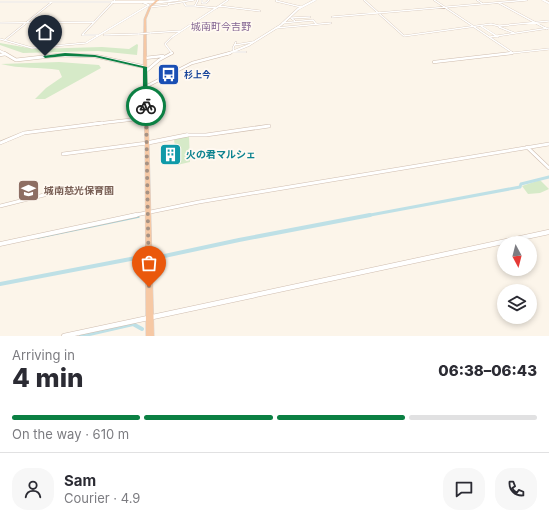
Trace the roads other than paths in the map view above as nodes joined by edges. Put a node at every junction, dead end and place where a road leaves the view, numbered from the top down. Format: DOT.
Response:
graph roads {
  1 [pos="178,0"];
  2 [pos="194,0"];
  3 [pos="198,0"];
  4 [pos="202,0"];
  5 [pos="209,0"];
  6 [pos="228,0"];
  7 [pos="277,0"];
  8 [pos="315,0"];
  9 [pos="364,0"];
  10 [pos="434,0"];
  11 [pos="477,0"];
  12 [pos="526,0"];
  13 [pos="543,0"];
  14 [pos="54,1"];
  15 [pos="114,1"];
  16 [pos="157,1"];
  17 [pos="0,2"];
  18 [pos="142,2"];
  19 [pos="499,2"];
  20 [pos="170,3"];
  21 [pos="184,3"];
  22 [pos="549,3"];
  23 [pos="483,4"];
  24 [pos="195,6"];
  25 [pos="220,6"];
  26 [pos="150,7"];
  27 [pos="301,7"];
  28 [pos="445,7"];
  29 [pos="217,8"];
  30 [pos="260,11"];
  31 [pos="378,13"];
  32 [pos="332,17"];
  33 [pos="313,20"];
  34 [pos="296,21"];
  35 [pos="549,21"];
  36 [pos="0,22"];
  37 [pos="26,22"];
  38 [pos="93,22"];
  39 [pos="535,22"];
  40 [pos="331,23"];
  41 [pos="283,24"];
  42 [pos="315,24"];
  43 [pos="480,26"];
  44 [pos="498,26"];
  45 [pos="473,27"];
  46 [pos="276,28"];
  47 [pos="548,28"];
  48 [pos="181,31"];
  49 [pos="515,34"];
  50 [pos="102,35"];
  51 [pos="490,37"];
  52 [pos="498,37"];
  53 [pos="0,39"];
  54 [pos="5,40"];
  55 [pos="236,42"];
  56 [pos="255,42"];
  57 [pos="235,45"];
  58 [pos="549,49"];
  59 [pos="0,51"];
  60 [pos="234,52"];
  61 [pos="246,52"];
  62 [pos="513,53"];
  63 [pos="6,54"];
  64 [pos="0,56"];
  65 [pos="165,56"];
  66 [pos="145,58"];
  67 [pos="434,62"];
  68 [pos="145,70"];
  69 [pos="145,87"];
  70 [pos="146,118"];
  71 [pos="269,126"];
  72 [pos="187,135"];
  73 [pos="0,142"];
  74 [pos="147,143"];
  75 [pos="549,144"];
  76 [pos="527,147"];
  77 [pos="63,154"];
  78 [pos="549,168"];
  79 [pos="48,194"];
  80 [pos="0,206"];
  81 [pos="147,214"];
  82 [pos="549,232"];
  83 [pos="0,244"];
  84 [pos="150,317"];
  85 [pos="64,336"];
  86 [pos="150,336"];
  1 -- 20 [label="street"];
  2 -- 21 [label="street"];
  3 -- 24 [label="street"];
  4 -- 5 [label="street"];
  6 -- 25 [label="street"];
  7 -- 27 [label="street"];
  8 -- 27 [label="street"];
  9 -- 31 [label="street"];
  10 -- 28 [label="street"];
  11 -- 23 [label="street"];
  12 -- 19 [label="street"];
  13 -- 22 [label="street"];
  14 -- 15 [label="street"];
  14 -- 17 [label="street"];
  14 -- 37 [label="street"];
  15 -- 18 [label="street"];
  15 -- 38 [label="street"];
  16 -- 18 [label="street"];
  16 -- 20 [label="street"];
  16 -- 26 [label="highway"];
  18 -- 50 [label="street"];
  19 -- 23 [label="street"];
  19 -- 39 [label="street"];
  20 -- 21 [label="street"];
  20 -- 26 [label="street"];
  21 -- 24 [label="street"];
  23 -- 28 [label="street"];
  24 -- 29 [label="street"];
  25 -- 29 [label="street"];
  25 -- 30 [label="street"];
  26 -- 66 [label="highway"];
  27 -- 41 [label="street"];
  28 -- 31 [label="street"];
  28 -- 45 [label="street"];
  29 -- 48 [label="street"];
  31 -- 32 [label="street"];
  31 -- 45 [label="street"];
  33 -- 34 [label="street"];
  33 -- 34 [label="street"];
  33 -- 42 [label="street"];
  34 -- 41 [label="street"];
  34 -- 42 [label="street"];
  35 -- 39 [label="street"];
  36 -- 37 [label="street"];
  37 -- 38 [label="street"];
  37 -- 54 [label="street"];
  38 -- 50 [label="street"];
  39 -- 44 [label="street"];
  39 -- 47 [label="street"];
  40 -- 42 [label="street"];
  41 -- 46 [label="street"];
  42 -- 46 [label="street"];
  43 -- 44 [label="street"];
  43 -- 45 [label="street"];
  43 -- 52 [label="street"];
  44 -- 49 [label="street"];
  45 -- 51 [label="street"];
  46 -- 56 [label="street"];
  47 -- 49 [label="street"];
  48 -- 50 [label="street, bridge"];
  48 -- 65 [label="street"];
  49 -- 52 [label="street"];
  50 -- 54 [label="street"];
  51 -- 52 [label="street"];
  51 -- 62 [label="street"];
  53 -- 54 [label="street"];
  55 -- 57 [label="street"];
  56 -- 57 [label="street"];
  56 -- 60 [label="street"];
  57 -- 60 [label="street"];
  58 -- 62 [label="street"];
  59 -- 63 [label="main road"];
  60 -- 61 [label="street"];
  60 -- 69 [label="street"];
  62 -- 67 [label="street"];
  63 -- 64 [label="street"];
  63 -- 68 [label="main road"];
  65 -- 66 [label="street"];
  65 -- 68 [label="street"];
  66 -- 68 [label="highway"];
  68 -- 69 [label="highway"];
  69 -- 70 [label="highway"];
  70 -- 73 [label="street"];
  70 -- 74 [label="highway"];
  71 -- 72 [label="street"];
  72 -- 74 [label="street"];
  74 -- 77 [label="street"];
  74 -- 81 [label="highway"];
  75 -- 76 [label="street"];
  76 -- 78 [label="street"];
  76 -- 81 [label="street"];
  79 -- 80 [label="street"];
  81 -- 83 [label="street"];
  81 -- 84 [label="highway"];
  82 -- 84 [label="street"];
  84 -- 85 [label="street"];
  84 -- 86 [label="highway"];
}
